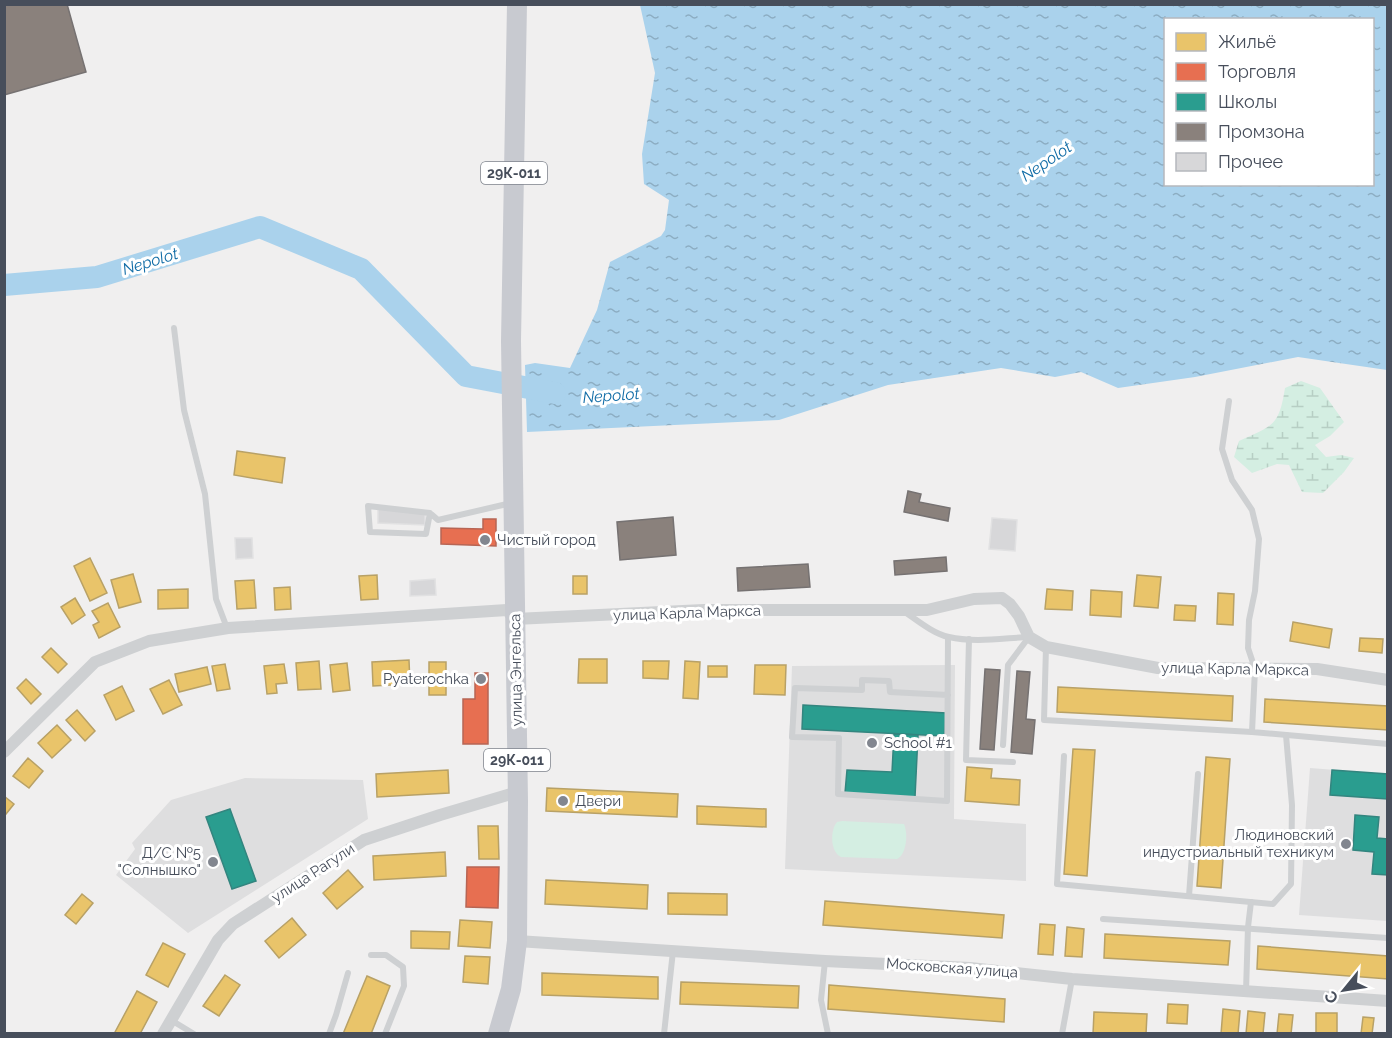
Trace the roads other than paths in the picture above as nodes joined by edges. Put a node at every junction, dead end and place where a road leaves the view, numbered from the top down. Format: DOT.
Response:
graph roads {
  1 [pos="517,4"];
  2 [pos="174,328"];
  3 [pos="1229,401"];
  4 [pos="430,513"];
  5 [pos="513,514"];
  6 [pos="902,610"];
  7 [pos="515,619"];
  8 [pos="228,628"];
  9 [pos="948,637"];
  10 [pos="1029,637"];
  11 [pos="969,639"];
  12 [pos="1046,647"];
  13 [pos="1255,669"];
  14 [pos="1388,680"];
  15 [pos="948,695"];
  16 [pos="1252,732"];
  17 [pos="1286,735"];
  18 [pos="1388,744"];
  19 [pos="1003,745"];
  20 [pos="4,752"];
  21 [pos="1064,756"];
  22 [pos="1013,762"];
  23 [pos="1198,774"];
  24 [pos="518,801"];
  25 [pos="1189,896"];
  26 [pos="1251,902"];
  27 [pos="1103,919"];
  28 [pos="1248,927"];
  29 [pos="1388,938"];
  30 [pos="517,941"];
  31 [pos="673,951"];
  32 [pos="371,956"];
  33 [pos="825,961"];
  34 [pos="348,973"];
  35 [pos="1072,979"];
  36 [pos="1246,991"];
  37 [pos="1388,1000"];
  38 [pos="170,1020"];
  39 [pos="163,1034"];
  40 [pos="194,1034"];
  41 [pos="329,1034"];
  42 [pos="385,1034"];
  43 [pos="498,1034"];
  44 [pos="664,1034"];
  45 [pos="828,1034"];
  46 [pos="1062,1034"];
  1 -- 5 [label="main road, улица Энгельса / 29К-011"];
  2 -- 8 [label="lane"];
  3 -- 13 [label="lane"];
  4 -- 4 [label="lane"];
  4 -- 5 [label="lane"];
  5 -- 7 [label="main road, улица Энгельса / 29К-011"];
  6 -- 7 [label="street, улица Карла Маркса"];
  6 -- 9 [label="lane"];
  6 -- 10 [label="street, улица Карла Маркса"];
  7 -- 8 [label="street, улица Карла Маркса"];
  7 -- 24 [label="main road, улица Энгельса / 29К-011"];
  8 -- 20 [label="street, улица Карла Маркса"];
  9 -- 11 [label="lane"];
  9 -- 15 [label="lane"];
  10 -- 11 [label="lane"];
  10 -- 12 [label="street, улица Карла Маркса"];
  10 -- 19 [label="lane"];
  11 -- 22 [label="lane"];
  12 -- 13 [label="street, улица Карла Маркса"];
  12 -- 16 [label="lane"];
  13 -- 14 [label="street, улица Карла Маркса"];
  13 -- 16 [label="lane"];
  15 -- 15 [label="lane"];
  16 -- 17 [label="lane"];
  17 -- 18 [label="lane"];
  17 -- 26 [label="lane"];
  21 -- 25 [label="lane"];
  23 -- 25 [label="lane"];
  24 -- 30 [label="main road, улица Энгельса / 29К-011"];
  24 -- 38 [label="street, улица Рагули"];
  25 -- 26 [label="lane"];
  26 -- 28 [label="lane"];
  27 -- 28 [label="lane"];
  28 -- 29 [label="lane"];
  28 -- 36 [label="lane"];
  30 -- 31 [label="street, Московская улица"];
  30 -- 43 [label="main road, улица Энгельса / 29К-011"];
  31 -- 33 [label="street, Московская улица"];
  31 -- 44 [label="lane"];
  32 -- 42 [label="lane"];
  33 -- 35 [label="street, Московская улица"];
  33 -- 45 [label="lane"];
  34 -- 41 [label="lane"];
  35 -- 36 [label="street, Московская улица"];
  35 -- 46 [label="lane"];
  36 -- 37 [label="street, Московская улица"];
  38 -- 39 [label="street, улица Рагули"];
  38 -- 40 [label="lane"];
}
